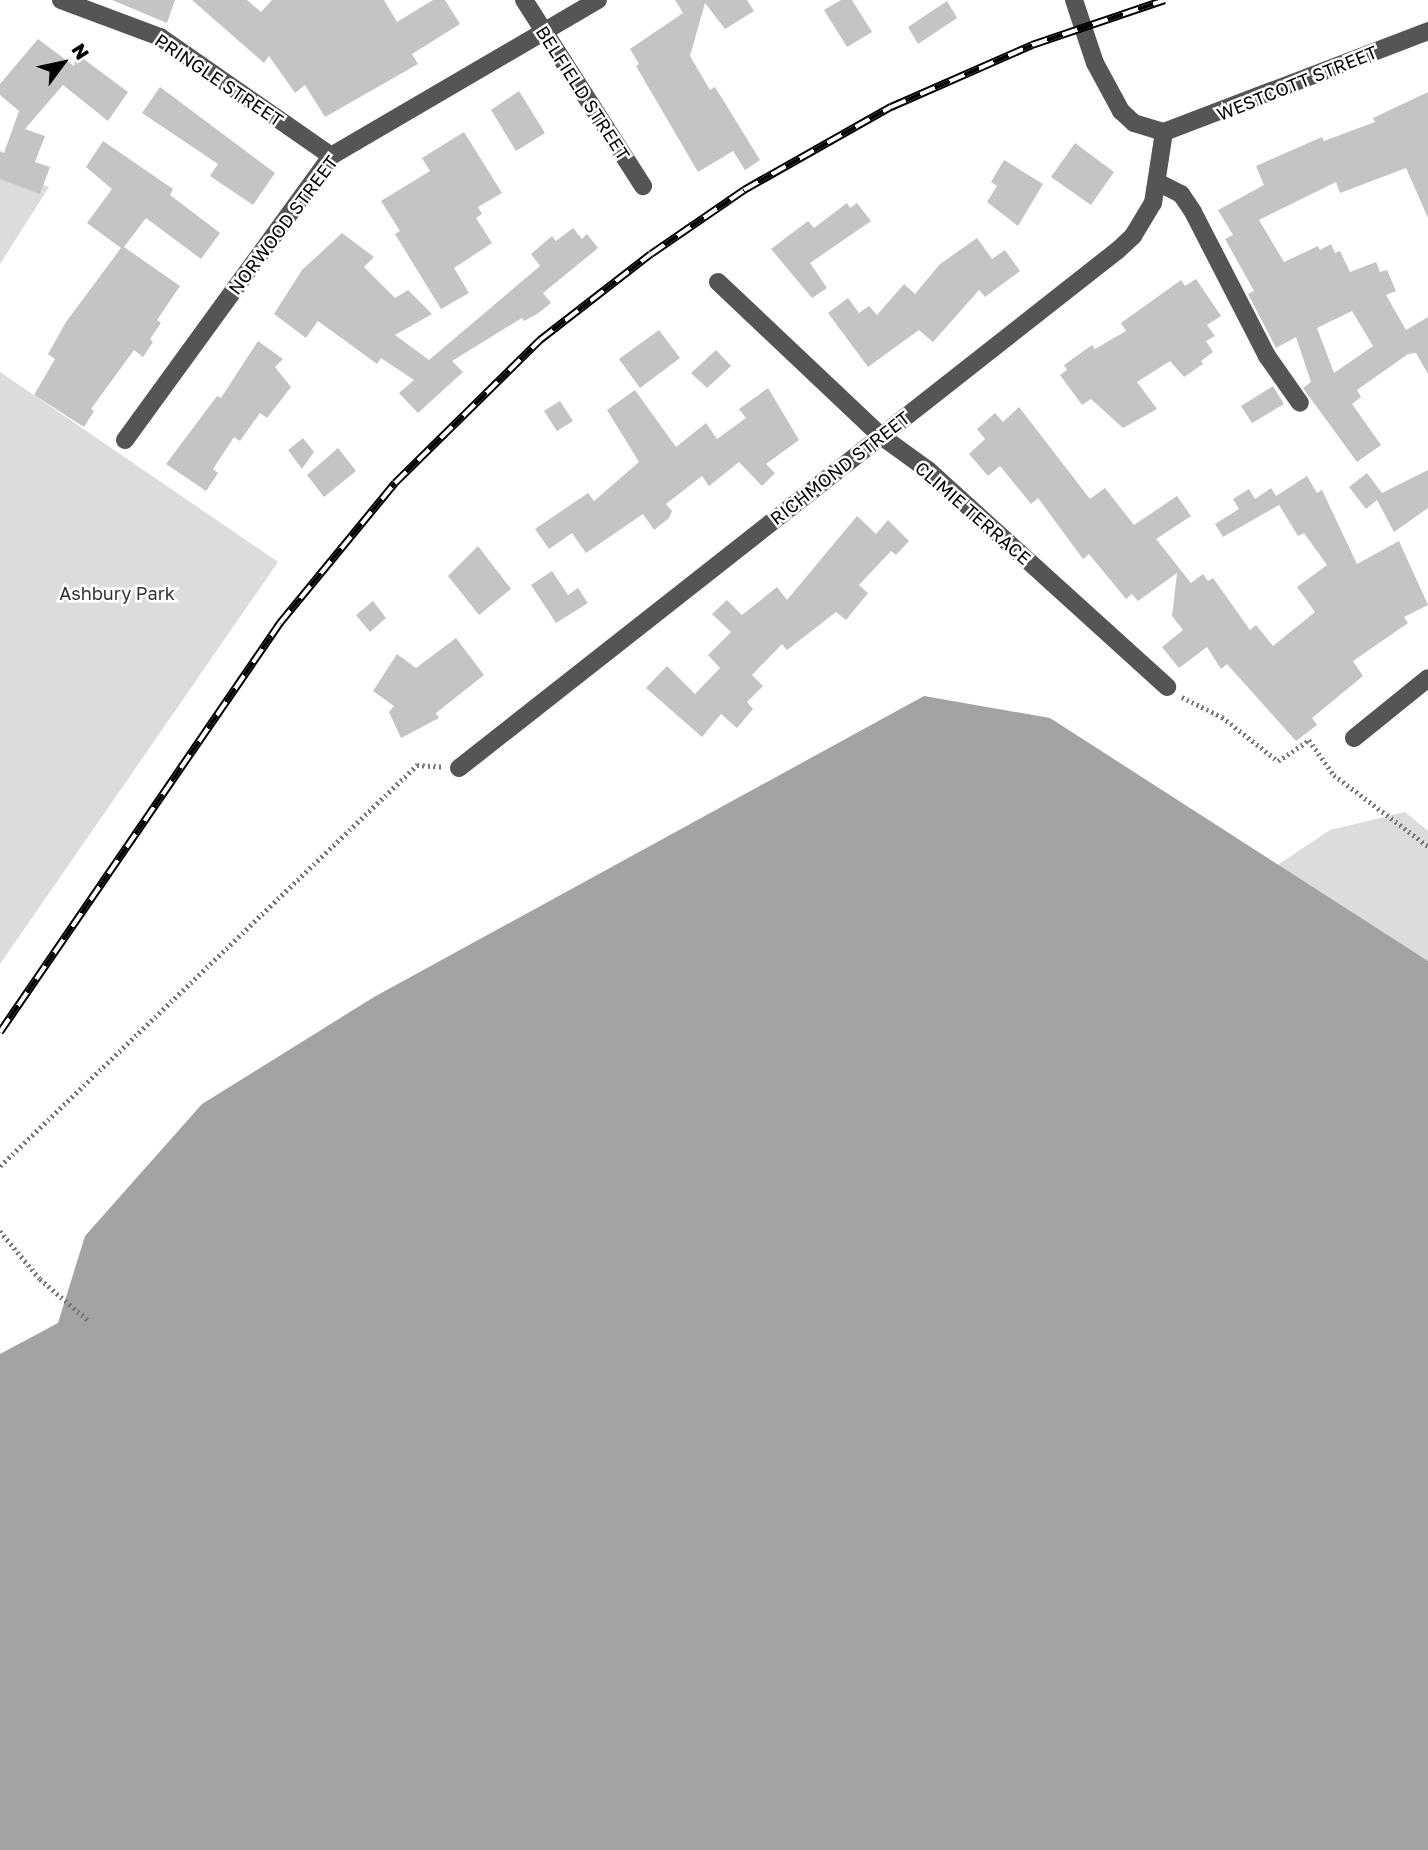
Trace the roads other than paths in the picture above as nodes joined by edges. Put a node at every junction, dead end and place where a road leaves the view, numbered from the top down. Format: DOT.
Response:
graph roads {
  1 [pos="61,0"];
  2 [pos="524,0"];
  3 [pos="598,0"];
  4 [pos="1074,0"];
  5 [pos="1428,31"];
  6 [pos="545,33"];
  7 [pos="1164,132"];
  8 [pos="331,156"];
  9 [pos="1159,183"];
  10 [pos="643,186"];
  11 [pos="718,282"];
  12 [pos="1300,403"];
  13 [pos="881,436"];
  14 [pos="125,440"];
  15 [pos="1428,678"];
  16 [pos="1167,687"];
  17 [pos="1354,738"];
  18 [pos="459,768"];
  1 -- 8 [label="street, PRINGLE STREET"];
  2 -- 6 [label="street, BELFIELD STREET"];
  3 -- 6 [label="street, NORWOOD STREET"];
  4 -- 7 [label="street"];
  5 -- 7 [label="street, WESTCOTT STREET"];
  6 -- 8 [label="street, NORWOOD STREET"];
  6 -- 10 [label="street, BELFIELD STREET"];
  7 -- 9 [label="street, RICHMOND STREET"];
  8 -- 14 [label="street, NORWOOD STREET"];
  9 -- 12 [label="street"];
  9 -- 13 [label="street, RICHMOND STREET"];
  11 -- 13 [label="street, CLIMIE TERRACE"];
  13 -- 16 [label="street, CLIMIE TERRACE"];
  13 -- 18 [label="street, RICHMOND STREET"];
  15 -- 17 [label="street"];
}
